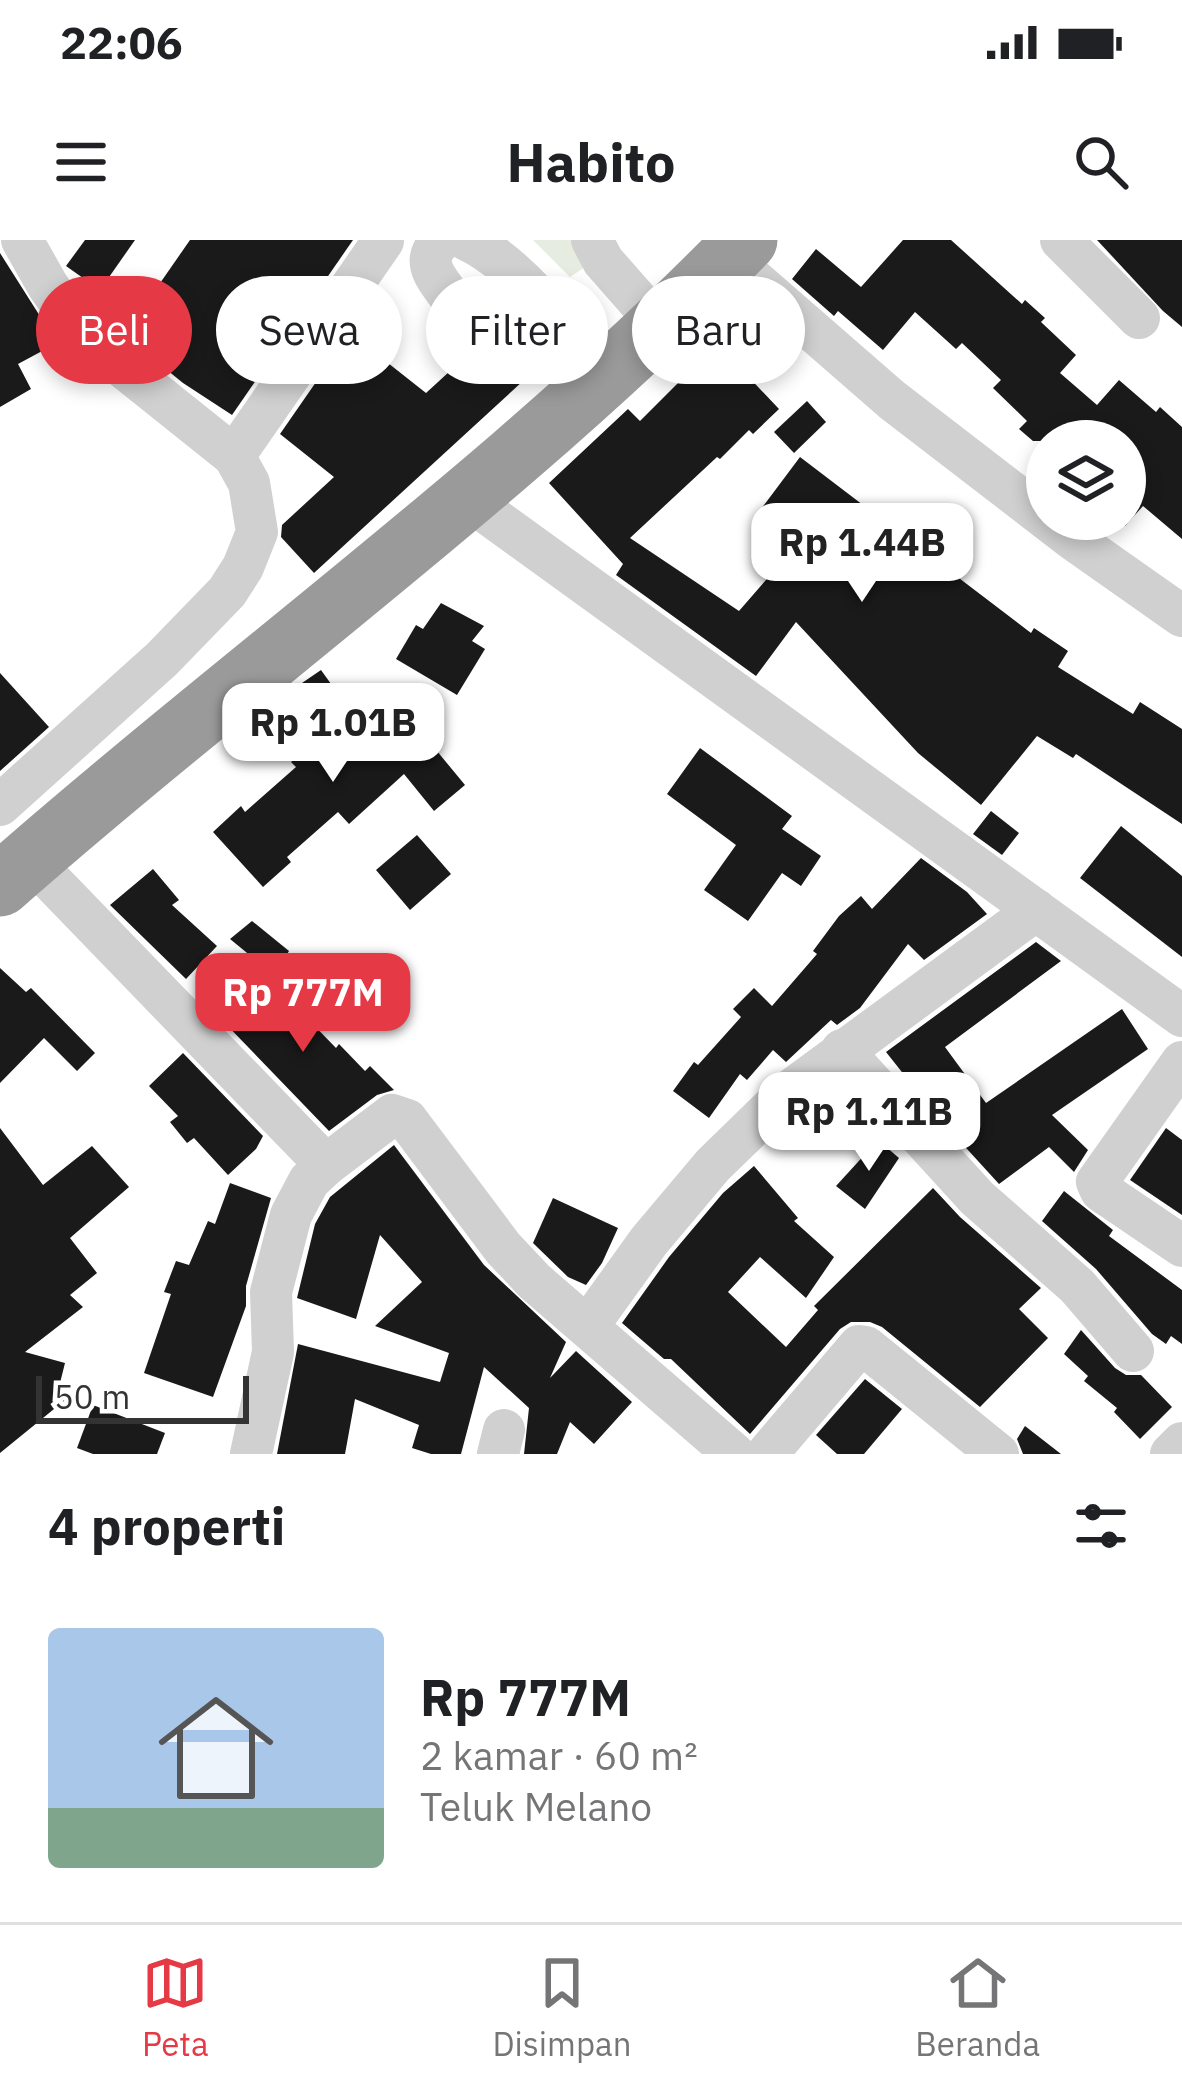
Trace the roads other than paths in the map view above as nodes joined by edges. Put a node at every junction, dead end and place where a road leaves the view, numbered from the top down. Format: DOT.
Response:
graph roads {
  1 [pos="22,240"];
  2 [pos="442,240"];
  3 [pos="467,240"];
  4 [pos="592,240"];
  5 [pos="1061,240"];
  6 [pos="383,241"];
  7 [pos="737,249"];
  8 [pos="436,276"];
  9 [pos="514,276"];
  10 [pos="711,276"];
  11 [pos="632,294"];
  12 [pos="1139,319"];
  13 [pos="632,352"];
  14 [pos="608,373"];
  15 [pos="596,384"];
  16 [pos="234,456"];
  17 [pos="466,498"];
  18 [pos="1182,616"];
  19 [pos="10,850"];
  20 [pos="1036,910"];
  21 [pos="1182,1016"];
  22 [pos="842,1050"];
  23 [pos="1182,1062"];
  24 [pos="326,1165"];
  25 [pos="1182,1246"];
  26 [pos="588,1326"];
  27 [pos="1133,1351"];
  28 [pos="1182,1443"];
  29 [pos="763,1453"];
  30 [pos="251,1454"];
  31 [pos="998,1454"];
  32 [pos="1172,1454"];
  1 -- 16 [label="street"];
  2 -- 8 [label="street"];
  3 -- 9 [label="street"];
  4 -- 11 [label="street"];
  5 -- 12 [label="street"];
  6 -- 16 [label="street"];
  7 -- 10 [label="highway"];
  7 -- 18 [label="street"];
  13 -- 14 [label="highway"];
  15 -- 17 [label="highway"];
  16 -- 19 [label="street"];
  17 -- 19 [label="highway"];
  17 -- 20 [label="street"];
  19 -- 24 [label="street"];
  20 -- 21 [label="street"];
  20 -- 22 [label="street"];
  22 -- 26 [label="street"];
  22 -- 27 [label="street"];
  23 -- 25 [label="street"];
  24 -- 26 [label="street"];
  24 -- 30 [label="street"];
  26 -- 29 [label="street"];
  28 -- 32 [label="street"];
  29 -- 31 [label="street"];
}
